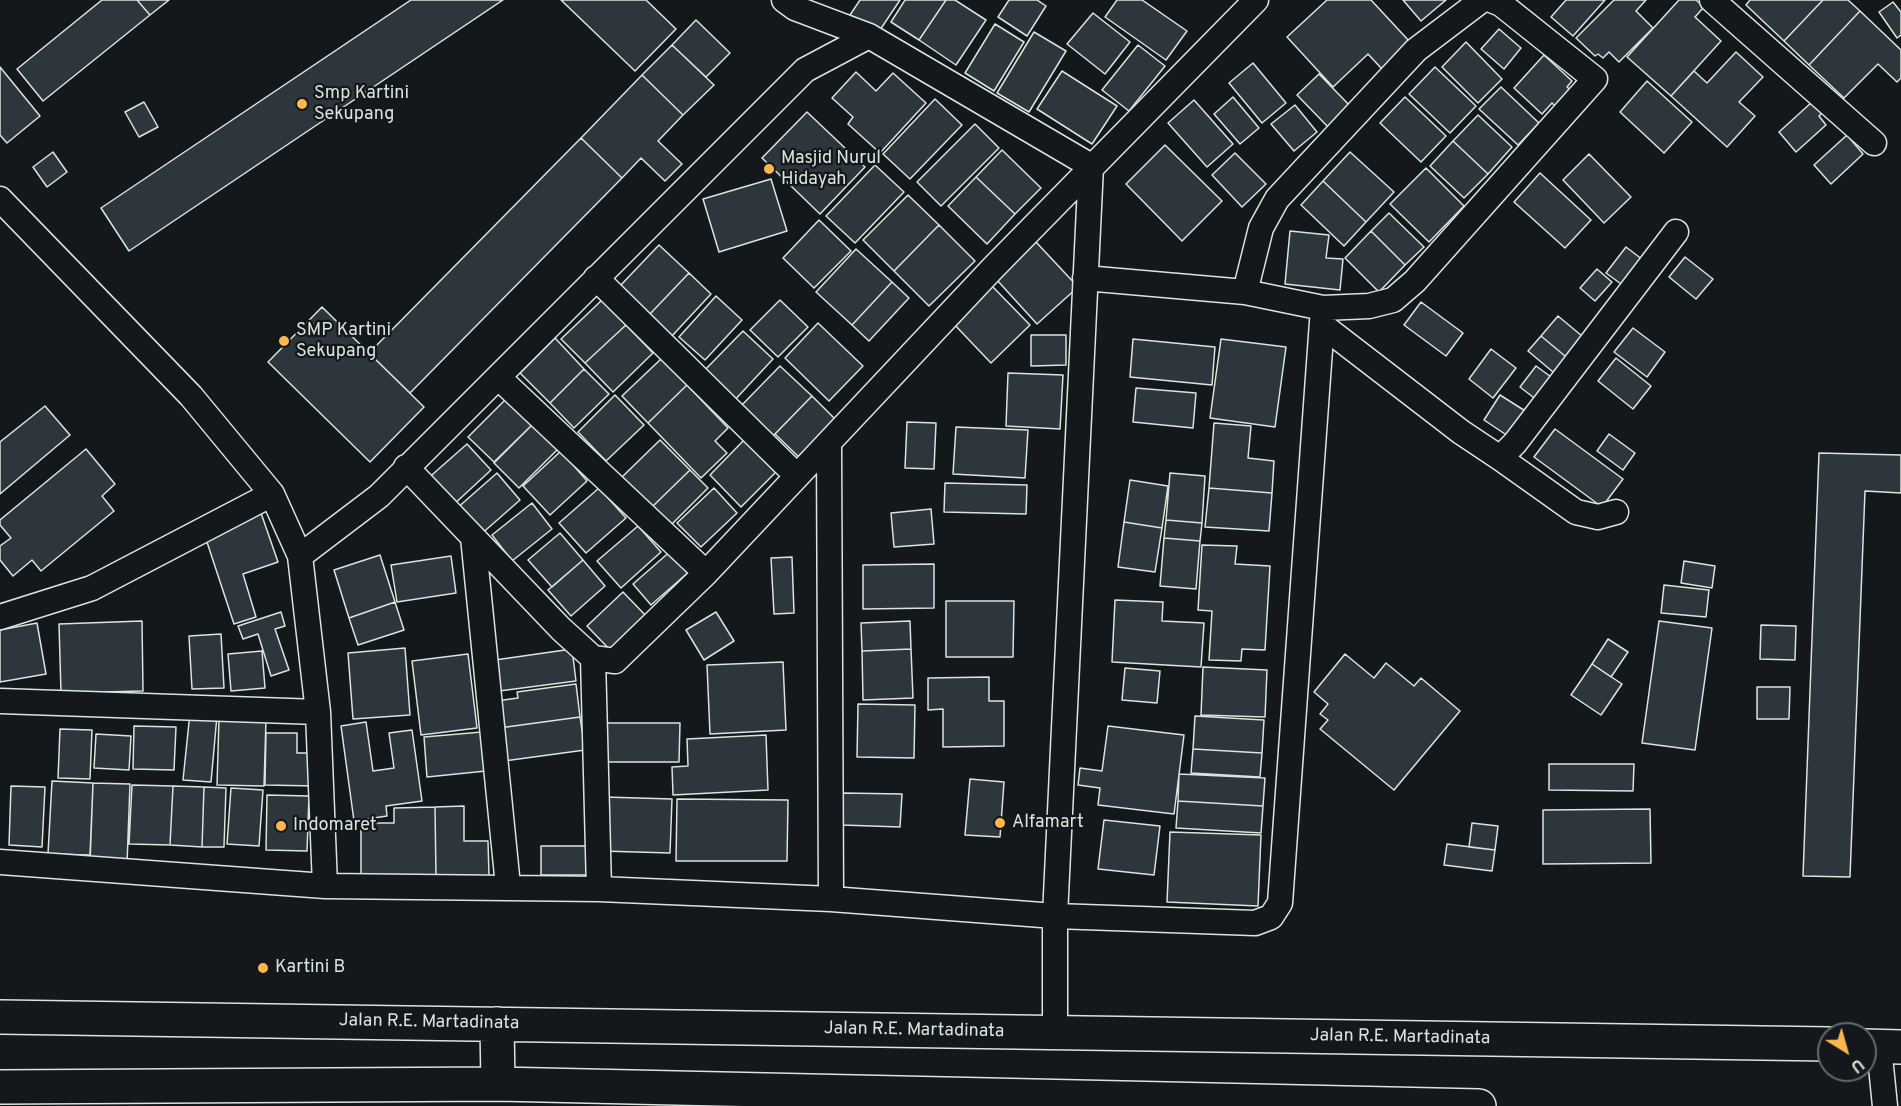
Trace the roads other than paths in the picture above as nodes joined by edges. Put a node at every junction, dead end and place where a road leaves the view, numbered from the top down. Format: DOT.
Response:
graph roads {
  1 [pos="784,0"];
  2 [pos="1256,0"];
  3 [pos="1482,0"];
  4 [pos="1491,0"];
  5 [pos="1712,0"];
  6 [pos="869,36"];
  7 [pos="1874,143"];
  8 [pos="1091,165"];
  9 [pos="0,199"];
  10 [pos="1676,231"];
  11 [pos="596,278"];
  12 [pos="1085,278"];
  13 [pos="1245,292"];
  14 [pos="1322,316"];
  15 [pos="498,376"];
  16 [pos="829,444"];
  17 [pos="1500,458"];
  18 [pos="406,467"];
  19 [pos="796,475"];
  20 [pos="272,494"];
  21 [pos="1616,512"];
  22 [pos="473,537"];
  23 [pos="300,556"];
  24 [pos="706,573"];
  25 [pos="0,617"];
  26 [pos="593,658"];
  27 [pos="0,701"];
  28 [pos="318,712"];
  29 [pos="0,862"];
  30 [pos="325,886"];
  31 [pos="508,886"];
  32 [pos="599,889"];
  33 [pos="831,899"];
  34 [pos="1055,916"];
  35 [pos="0,1017"];
  36 [pos="498,1024"];
  37 [pos="1055,1034"];
  38 [pos="1817,1044"];
  39 [pos="1882,1047"];
  40 [pos="498,1084"];
  41 [pos="0,1087"];
  42 [pos="1479,1106"];
  43 [pos="1885,1106"];
  1 -- 6 [label="street"];
  2 -- 8 [label="street"];
  3 -- 13 [label="street"];
  4 -- 14 [label="street"];
  5 -- 7 [label="street"];
  6 -- 8 [label="street"];
  6 -- 11 [label="street"];
  8 -- 12 [label="street"];
  8 -- 16 [label="street"];
  9 -- 20 [label="street"];
  10 -- 17 [label="street"];
  11 -- 15 [label="street"];
  11 -- 19 [label="street"];
  12 -- 13 [label="street"];
  12 -- 34 [label="street"];
  13 -- 14 [label="street"];
  14 -- 17 [label="street"];
  14 -- 34 [label="street"];
  15 -- 18 [label="street"];
  15 -- 24 [label="street"];
  16 -- 19 [label="street"];
  16 -- 33 [label="street"];
  17 -- 21 [label="street"];
  18 -- 22 [label="street"];
  18 -- 23 [label="street"];
  19 -- 24 [label="street"];
  20 -- 23 [label="street"];
  20 -- 25 [label="street"];
  22 -- 26 [label="street"];
  22 -- 31 [label="street"];
  23 -- 28 [label="street"];
  24 -- 26 [label="street"];
  26 -- 32 [label="street"];
  27 -- 28 [label="street"];
  28 -- 30 [label="street"];
  29 -- 30 [label="street"];
  30 -- 31 [label="street"];
  31 -- 32 [label="street"];
  32 -- 33 [label="street"];
  33 -- 34 [label="street"];
  34 -- 37 [label="street"];
  35 -- 36 [label="highway, Jalan R.E. Martadinata"];
  36 -- 37 [label="highway, Jalan R.E. Martadinata"];
  36 -- 40 [label="highway"];
  37 -- 38 [label="highway, Jalan R.E. Martadinata"];
  39 -- 43 [label="street"];
  40 -- 41 [label="highway"];
  40 -- 42 [label="highway"];
}
